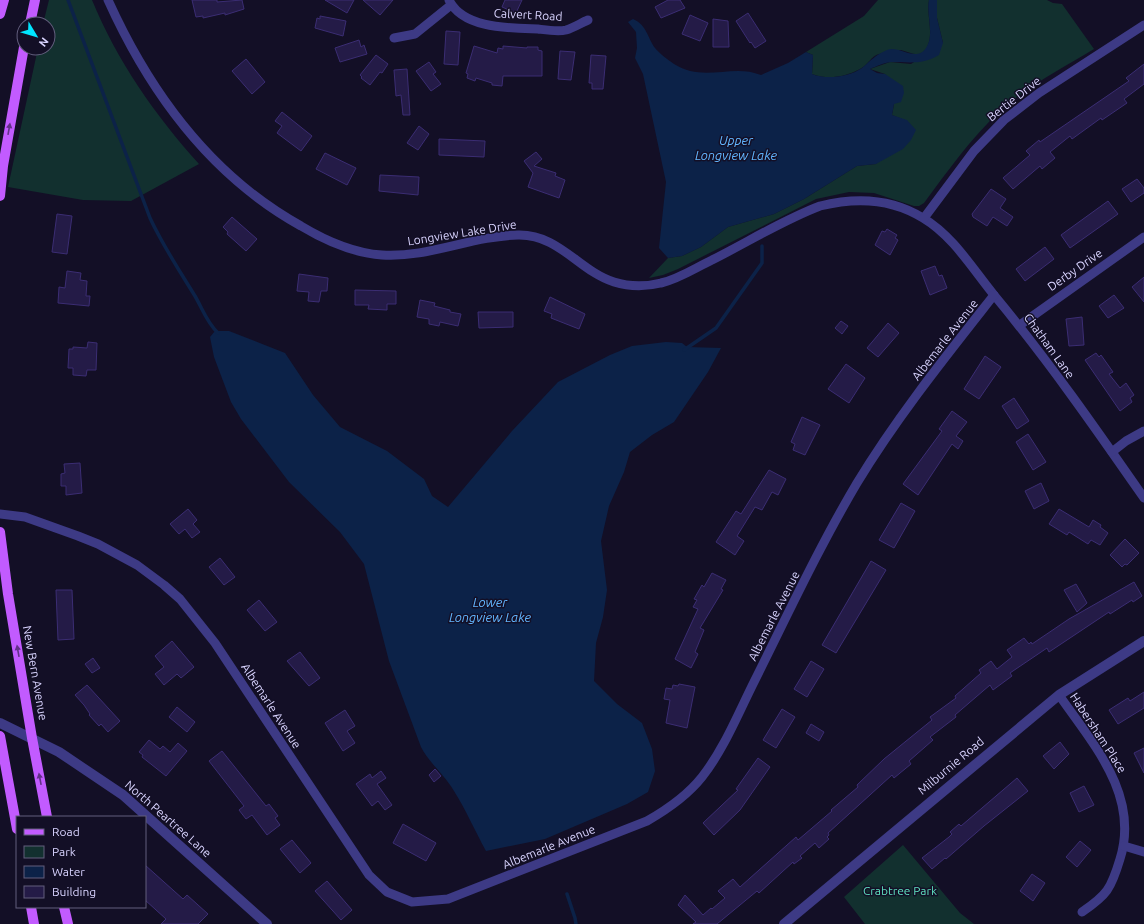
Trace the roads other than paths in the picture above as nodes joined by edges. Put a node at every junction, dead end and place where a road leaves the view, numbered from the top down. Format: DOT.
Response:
graph roads {
  1 [pos="4,0"];
  2 [pos="35,0"];
  3 [pos="108,0"];
  4 [pos="450,2"];
  5 [pos="0,14"];
  6 [pos="32,16"];
  7 [pos="588,20"];
  8 [pos="1144,25"];
  9 [pos="394,38"];
  10 [pos="22,56"];
  11 [pos="0,196"];
  12 [pos="924,218"];
  13 [pos="1144,237"];
  14 [pos="994,295"];
  15 [pos="1020,325"];
  16 [pos="1144,431"];
  17 [pos="1112,452"];
  18 [pos="1144,498"];
  19 [pos="0,514"];
  20 [pos="0,532"];
  21 [pos="1144,641"];
  22 [pos="1059,695"];
  23 [pos="0,723"];
  24 [pos="0,736"];
  25 [pos="32,738"];
  26 [pos="47,816"];
  27 [pos="16,824"];
  28 [pos="1124,846"];
  29 [pos="1144,852"];
  30 [pos="31,908"];
  31 [pos="64,908"];
  32 [pos="1082,912"];
  33 [pos="34,924"];
  34 [pos="68,924"];
  35 [pos="267,924"];
  36 [pos="784,924"];
  1 -- 5 [label="main road"];
  2 -- 6 [label="main road"];
  3 -- 12 [label="street, Longview Lake Drive"];
  4 -- 7 [label="street, Calvert Road"];
  4 -- 9 [label="street"];
  8 -- 12 [label="street, Bertie Drive"];
  11 -- 10 [label="main road, one-way"];
  12 -- 14 [label="street, Chatham Lane"];
  13 -- 15 [label="street, Derby Drive"];
  14 -- 15 [label="street, Chatham Lane"];
  14 -- 19 [label="street, Albemarle Avenue"];
  15 -- 17 [label="street, Chatham Lane"];
  16 -- 17 [label="street"];
  17 -- 18 [label="street, Chatham Lane"];
  25 -- 20 [label="main road, New Bern Avenue, one-way"];
  21 -- 22 [label="street, Milburnie Road"];
  22 -- 28 [label="street, Habersham Place"];
  22 -- 36 [label="street, Milburnie Road"];
  23 -- 25 [label="street, North Peartree Lane"];
  24 -- 27 [label="main road"];
  26 -- 25 [label="main road, New Bern Avenue, one-way"];
  25 -- 35 [label="street, North Peartree Lane"];
  28 -- 29 [label="street"];
  28 -- 32 [label="street, Habersham Place"];
  30 -- 33 [label="main road"];
  31 -- 34 [label="main road"];
}
